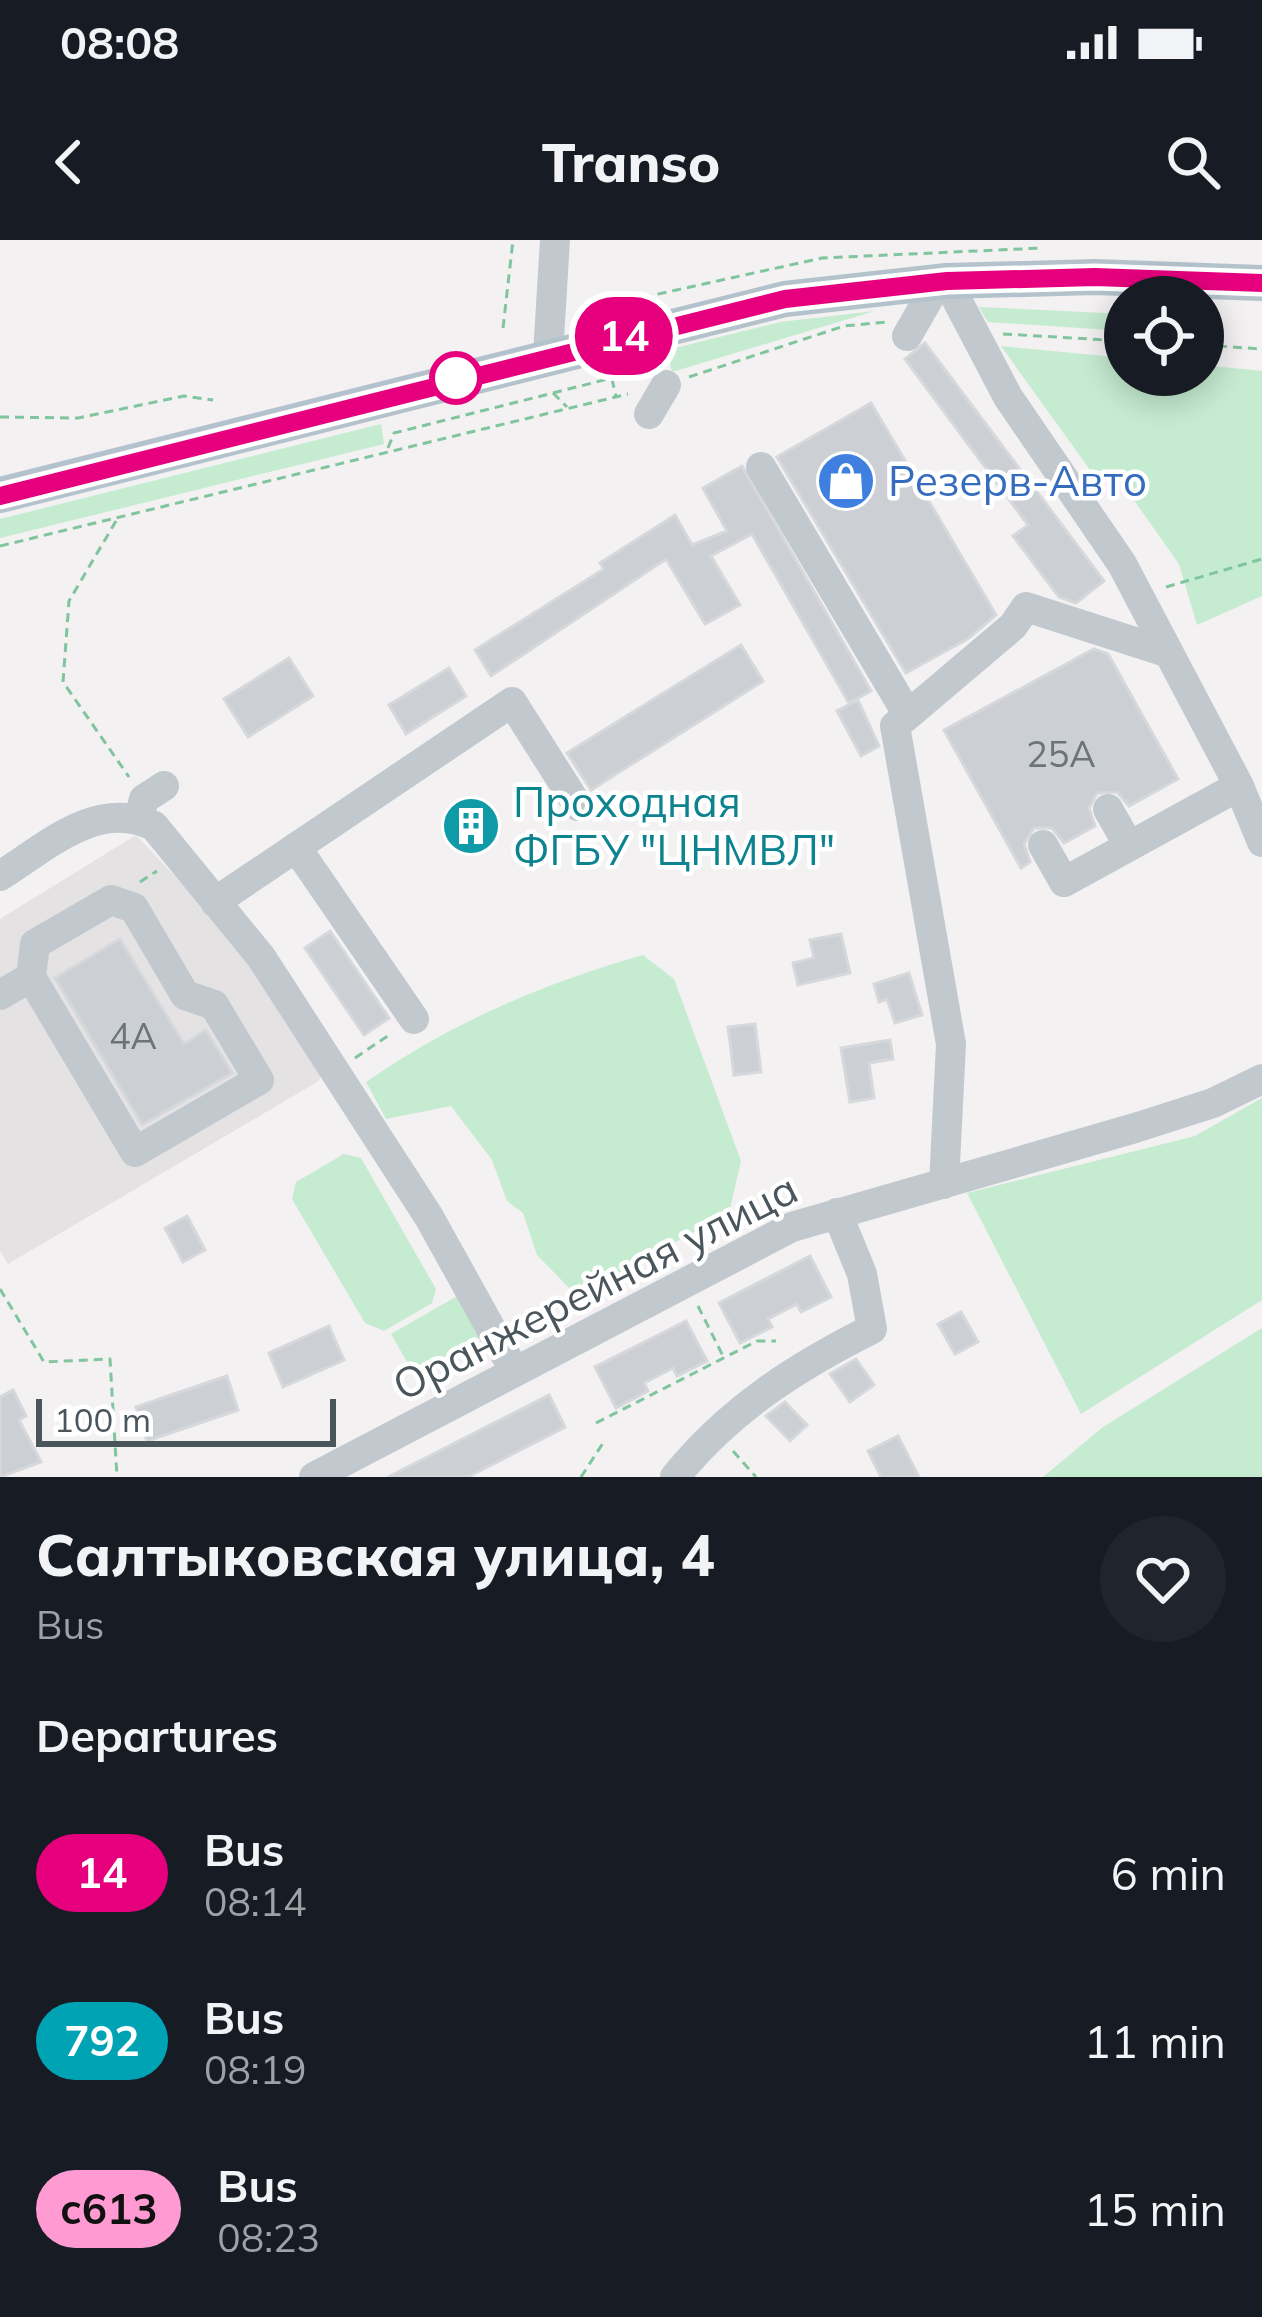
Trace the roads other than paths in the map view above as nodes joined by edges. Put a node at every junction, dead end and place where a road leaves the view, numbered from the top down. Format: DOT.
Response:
graph roads {
  1 [pos="555,240"];
  2 [pos="943,282"];
  3 [pos="1262,283"];
  4 [pos="1104,292"];
  5 [pos="1224,300"];
  6 [pos="1262,303"];
  7 [pos="912,328"];
  8 [pos="548,355"];
  9 [pos="663,375"];
  10 [pos="649,414"];
  11 [pos="761,467"];
  12 [pos="0,496"];
  13 [pos="1169,653"];
  14 [pos="908,715"];
  15 [pos="1239,786"];
  16 [pos="578,806"];
  17 [pos="1108,809"];
  18 [pos="1262,842"];
  19 [pos="1043,844"];
  20 [pos="1129,846"];
  21 [pos="296,847"];
  22 [pos="0,876"];
  23 [pos="215,902"];
  24 [pos="31,977"];
  25 [pos="0,995"];
  26 [pos="413,1019"];
  27 [pos="1262,1079"];
  28 [pos="944,1184"];
  29 [pos="837,1214"];
  30 [pos="515,1372"];
  31 [pos="314,1477"];
  32 [pos="675,1477"];
  1 -- 8 [label="street"];
  2 -- 3 [label="main road"];
  2 -- 4 [label="main road"];
  2 -- 7 [label="street"];
  2 -- 8 [label="main road"];
  2 -- 13 [label="street"];
  5 -- 6 [label="main road"];
  8 -- 12 [label="main road"];
  9 -- 10 [label="street"];
  11 -- 14 [label="street"];
  13 -- 14 [label="street"];
  13 -- 15 [label="street"];
  14 -- 28 [label="street"];
  15 -- 18 [label="street"];
  15 -- 20 [label="street"];
  16 -- 21 [label="street"];
  17 -- 20 [label="street"];
  19 -- 20 [label="street"];
  21 -- 23 [label="street"];
  21 -- 26 [label="street"];
  22 -- 23 [label="street"];
  23 -- 30 [label="street"];
  24 -- 24 [label="street"];
  24 -- 25 [label="street"];
  27 -- 28 [label="street, Оранжерейная улица"];
  28 -- 29 [label="street, Оранжерейная улица"];
  29 -- 30 [label="street, Оранжерейная улица"];
  29 -- 32 [label="street"];
  30 -- 31 [label="street, Оранжерейная улица"];
}
